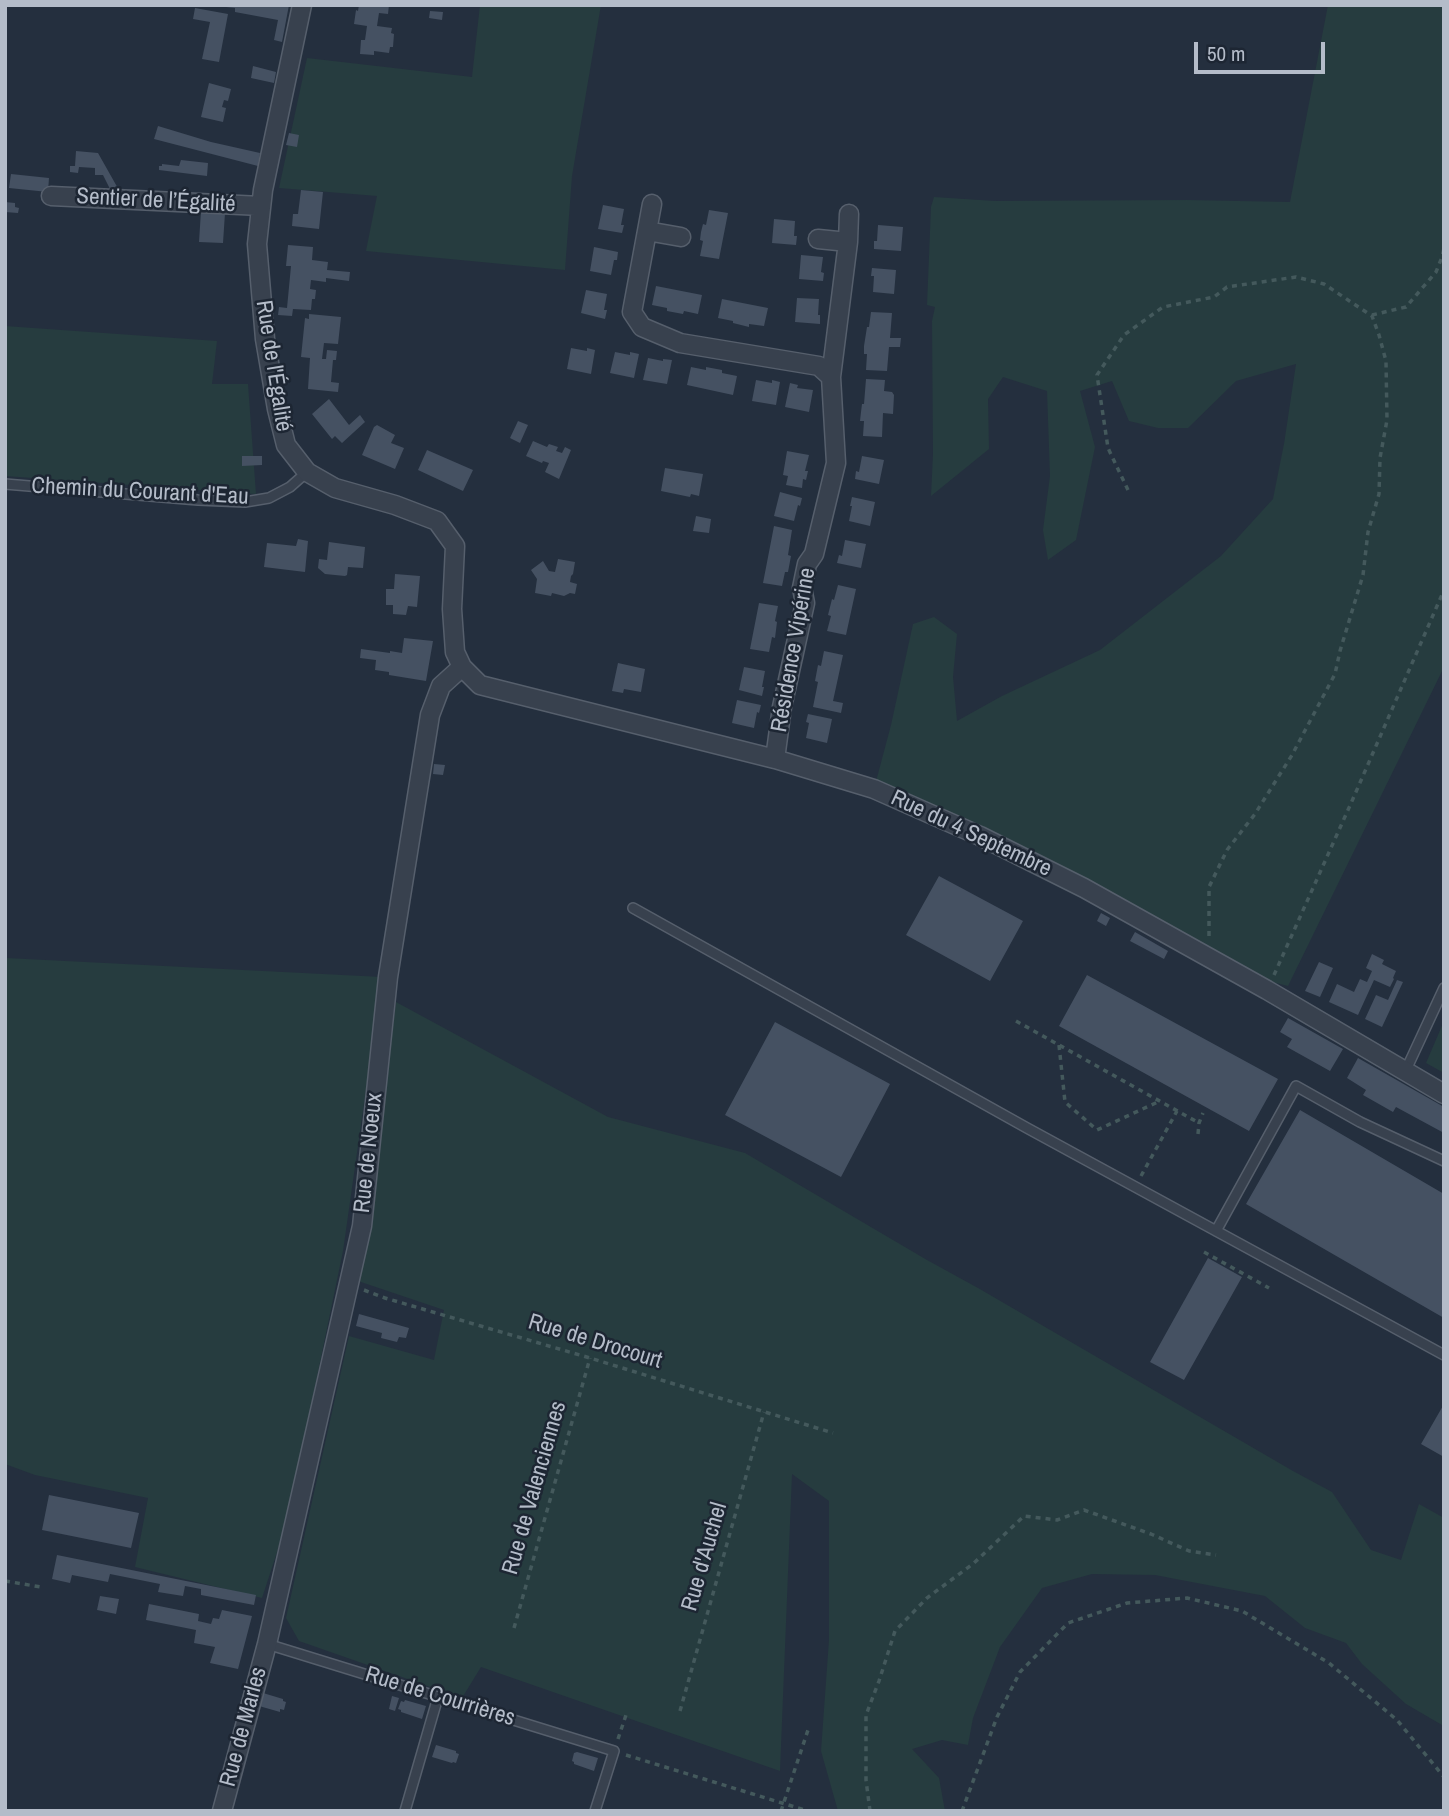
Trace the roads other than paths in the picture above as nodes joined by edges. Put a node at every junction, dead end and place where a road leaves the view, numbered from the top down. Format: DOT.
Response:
graph roads {
  1 [pos="302,5"];
  2 [pos="51,196"];
  3 [pos="652,204"];
  4 [pos="261,206"];
  5 [pos="849,214"];
  6 [pos="647,231"];
  7 [pos="681,237"];
  8 [pos="818,239"];
  9 [pos="848,242"];
  10 [pos="831,377"];
  11 [pos="307,472"];
  12 [pos="5,484"];
  13 [pos="462,667"];
  14 [pos="775,760"];
  15 [pos="633,908"];
  16 [pos="1444,988"];
  17 [pos="1405,1073"];
  18 [pos="1444,1094"];
  19 [pos="1444,1161"];
  20 [pos="1216,1231"];
  21 [pos="1444,1355"];
  22 [pos="267,1644"];
  23 [pos="438,1697"];
  24 [pos="222,1811"];
  25 [pos="405,1811"];
  26 [pos="596,1811"];
  1 -- 4 [label="street, Rue de l'Égalité"];
  2 -- 4 [label="street, Sentier de l’Égalité"];
  3 -- 6 [label="street"];
  4 -- 11 [label="street, Rue de l'Égalité"];
  5 -- 9 [label="street, Résidence Vipérine"];
  6 -- 7 [label="street"];
  6 -- 10 [label="street"];
  8 -- 9 [label="street"];
  9 -- 10 [label="street, Résidence Vipérine"];
  10 -- 14 [label="street, Résidence Vipérine"];
  11 -- 12 [label="lane, Chemin du Courant d'Eau"];
  11 -- 13 [label="street, Rue de l'Égalité"];
  13 -- 14 [label="street, Rue du 4 Septembre"];
  13 -- 22 [label="street, Rue de Noeux"];
  14 -- 17 [label="street, Rue du 4 Septembre"];
  15 -- 20 [label="lane"];
  16 -- 17 [label="lane"];
  17 -- 18 [label="street, Rue du 4 Septembre"];
  19 -- 20 [label="lane"];
  20 -- 21 [label="lane"];
  22 -- 23 [label="lane, Rue de Courrières"];
  22 -- 24 [label="street, Rue de Marles"];
  23 -- 25 [label="lane"];
  23 -- 26 [label="lane, Rue de Courrières"];
}
